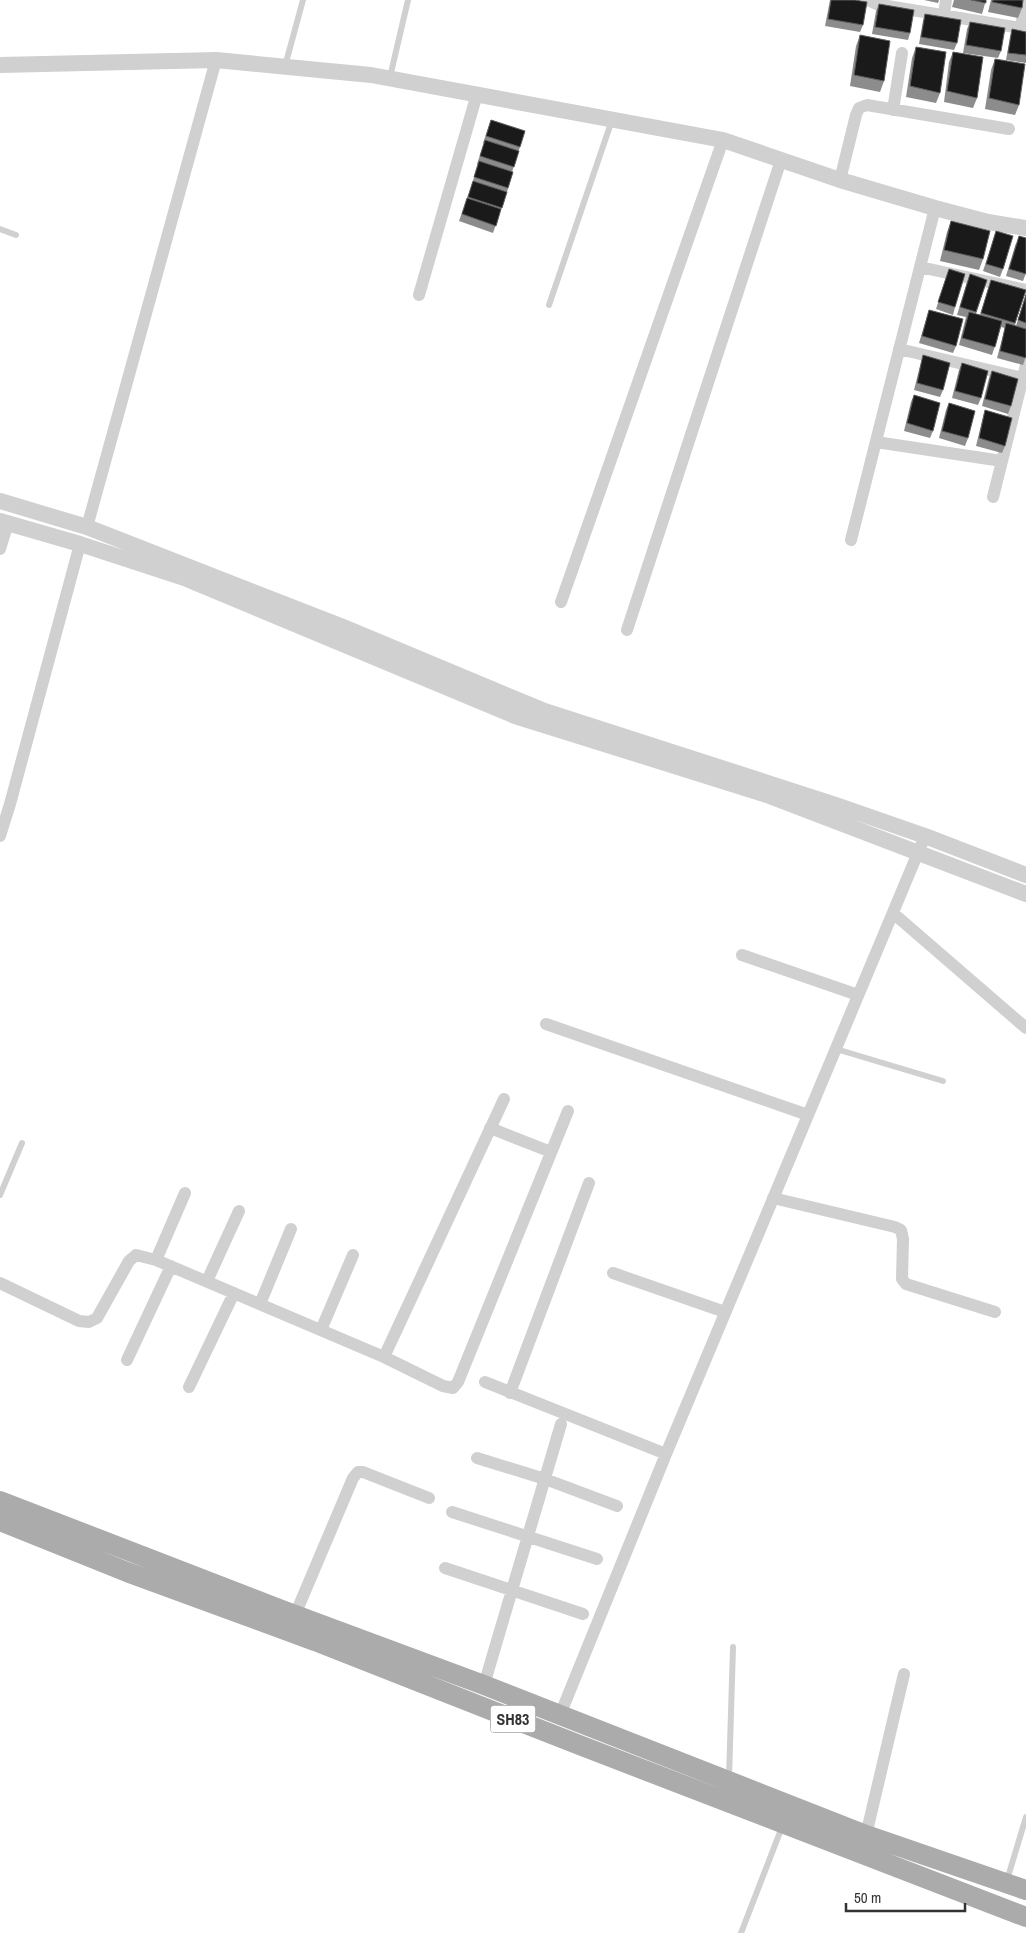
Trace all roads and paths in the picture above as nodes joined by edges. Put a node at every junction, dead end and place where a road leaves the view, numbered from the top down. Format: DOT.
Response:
graph roads {
  1 [pos="304,0"];
  2 [pos="408,0"];
  3 [pos="868,0"];
  4 [pos="946,0"];
  5 [pos="1025,0"];
  6 [pos="944,15"];
  7 [pos="1024,28"];
  8 [pos="902,53"];
  9 [pos="216,60"];
  10 [pos="0,65"];
  11 [pos="285,66"];
  12 [pos="390,78"];
  13 [pos="477,94"];
  14 [pos="893,110"];
  15 [pos="612,120"];
  16 [pos="1009,129"];
  17 [pos="723,140"];
  18 [pos="780,160"];
  19 [pos="840,180"];
  20 [pos="935,208"];
  21 [pos="1026,228"];
  22 [pos="0,229"];
  23 [pos="16,235"];
  24 [pos="920,267"];
  25 [pos="1026,290"];
  26 [pos="419,295"];
  27 [pos="549,306"];
  28 [pos="899,349"];
  29 [pos="1026,365"];
  30 [pos="1023,378"];
  31 [pos="1021,404"];
  32 [pos="876,442"];
  33 [pos="1002,460"];
  34 [pos="993,497"];
  35 [pos="0,501"];
  36 [pos="4,522"];
  37 [pos="87,527"];
  38 [pos="851,540"];
  39 [pos="80,544"];
  40 [pos="0,549"];
  41 [pos="561,602"];
  42 [pos="627,630"];
  43 [pos="0,836"];
  44 [pos="925,836"];
  45 [pos="917,852"];
  46 [pos="1026,875"];
  47 [pos="1026,894"];
  48 [pos="893,913"];
  49 [pos="742,955"];
  50 [pos="858,995"];
  51 [pos="546,1024"];
  52 [pos="1026,1028"];
  53 [pos="836,1049"];
  54 [pos="943,1081"];
  55 [pos="504,1098"];
  56 [pos="568,1111"];
  57 [pos="808,1115"];
  58 [pos="490,1128"];
  59 [pos="22,1143"];
  60 [pos="551,1152"];
  61 [pos="589,1183"];
  62 [pos="185,1193"];
  63 [pos="0,1196"];
  64 [pos="773,1198"];
  65 [pos="240,1211"];
  66 [pos="291,1230"];
  67 [pos="353,1255"];
  68 [pos="156,1260"];
  69 [pos="171,1266"];
  70 [pos="613,1273"];
  71 [pos="207,1281"];
  72 [pos="0,1283"];
  73 [pos="234,1292"];
  74 [pos="260,1304"];
  75 [pos="725,1312"];
  76 [pos="995,1312"];
  77 [pos="321,1330"];
  78 [pos="384,1356"];
  79 [pos="126,1360"];
  80 [pos="485,1382"];
  81 [pos="189,1387"];
  82 [pos="510,1393"];
  83 [pos="561,1424"];
  84 [pos="666,1454"];
  85 [pos="477,1458"];
  86 [pos="545,1480"];
  87 [pos="429,1498"];
  88 [pos="0,1502"];
  89 [pos="617,1506"];
  90 [pos="452,1512"];
  91 [pos="0,1520"];
  92 [pos="527,1537"];
  93 [pos="597,1558"];
  94 [pos="445,1568"];
  95 [pos="512,1591"];
  96 [pos="583,1614"];
  97 [pos="295,1615"];
  98 [pos="733,1647"];
  99 [pos="904,1674"];
  100 [pos="484,1685"];
  101 [pos="560,1715"];
  102 [pos="729,1781"];
  103 [pos="1026,1816"];
  104 [pos="783,1823"];
  105 [pos="866,1835"];
  106 [pos="1006,1883"];
  107 [pos="1026,1890"];
  108 [pos="1026,1916"];
  109 [pos="741,1933"];
  1 -- 11 [label="lane"];
  2 -- 12 [label="lane"];
  3 -- 6 [label="street"];
  4 -- 6 [label="street"];
  5 -- 7 [label="street"];
  6 -- 7 [label="street"];
  8 -- 14 [label="street"];
  9 -- 10 [label="street"];
  9 -- 11 [label="street"];
  9 -- 37 [label="street"];
  11 -- 12 [label="street"];
  12 -- 13 [label="street"];
  13 -- 15 [label="street"];
  13 -- 26 [label="street"];
  14 -- 16 [label="street"];
  14 -- 19 [label="street"];
  15 -- 17 [label="street"];
  15 -- 27 [label="lane"];
  17 -- 18 [label="street"];
  17 -- 41 [label="street"];
  18 -- 19 [label="street"];
  18 -- 42 [label="street"];
  19 -- 20 [label="street"];
  20 -- 21 [label="street"];
  20 -- 24 [label="street"];
  22 -- 23 [label="lane"];
  24 -- 25 [label="street"];
  24 -- 28 [label="street"];
  28 -- 30 [label="street"];
  28 -- 32 [label="street"];
  29 -- 30 [label="street"];
  30 -- 31 [label="street"];
  31 -- 33 [label="street"];
  32 -- 33 [label="street"];
  32 -- 38 [label="street"];
  33 -- 34 [label="street"];
  35 -- 37 [label="street"];
  36 -- 39 [label="street"];
  36 -- 40 [label="street"];
  37 -- 44 [label="street"];
  39 -- 43 [label="street"];
  39 -- 45 [label="street"];
  44 -- 45 [label="street"];
  44 -- 46 [label="street"];
  45 -- 47 [label="street"];
  45 -- 48 [label="street"];
  48 -- 50 [label="street"];
  48 -- 52 [label="street"];
  49 -- 50 [label="street"];
  50 -- 53 [label="street"];
  51 -- 57 [label="street"];
  53 -- 54 [label="lane"];
  53 -- 57 [label="street"];
  55 -- 58 [label="street"];
  56 -- 60 [label="street"];
  57 -- 64 [label="street"];
  58 -- 60 [label="street"];
  58 -- 78 [label="street"];
  59 -- 63 [label="lane"];
  60 -- 78 [label="street"];
  61 -- 82 [label="street"];
  62 -- 68 [label="street"];
  64 -- 75 [label="street"];
  64 -- 76 [label="street"];
  65 -- 71 [label="street"];
  66 -- 74 [label="street"];
  67 -- 77 [label="street"];
  68 -- 69 [label="street"];
  68 -- 72 [label="street"];
  69 -- 71 [label="street"];
  69 -- 79 [label="street"];
  70 -- 75 [label="street"];
  71 -- 73 [label="street"];
  73 -- 74 [label="street"];
  73 -- 81 [label="street"];
  74 -- 77 [label="street"];
  75 -- 84 [label="street"];
  77 -- 78 [label="street"];
  80 -- 82 [label="street"];
  82 -- 84 [label="street"];
  83 -- 86 [label="street"];
  84 -- 101 [label="street"];
  85 -- 86 [label="street"];
  86 -- 89 [label="street"];
  86 -- 92 [label="street"];
  87 -- 97 [label="street"];
  88 -- 97 [label="main road, SH83"];
  90 -- 92 [label="street"];
  91 -- 104 [label="main road, SH83"];
  92 -- 93 [label="street"];
  92 -- 95 [label="street"];
  94 -- 95 [label="street"];
  95 -- 96 [label="street"];
  95 -- 100 [label="street"];
  97 -- 100 [label="main road, SH83"];
  98 -- 102 [label="lane"];
  99 -- 105 [label="street"];
  100 -- 101 [label="main road, SH83"];
  101 -- 102 [label="main road, SH83"];
  102 -- 105 [label="main road, SH83"];
  103 -- 106 [label="lane"];
  104 -- 108 [label="main road, SH83"];
  104 -- 109 [label="lane"];
  105 -- 106 [label="main road, SH83"];
  106 -- 107 [label="main road, SH83"];
}
